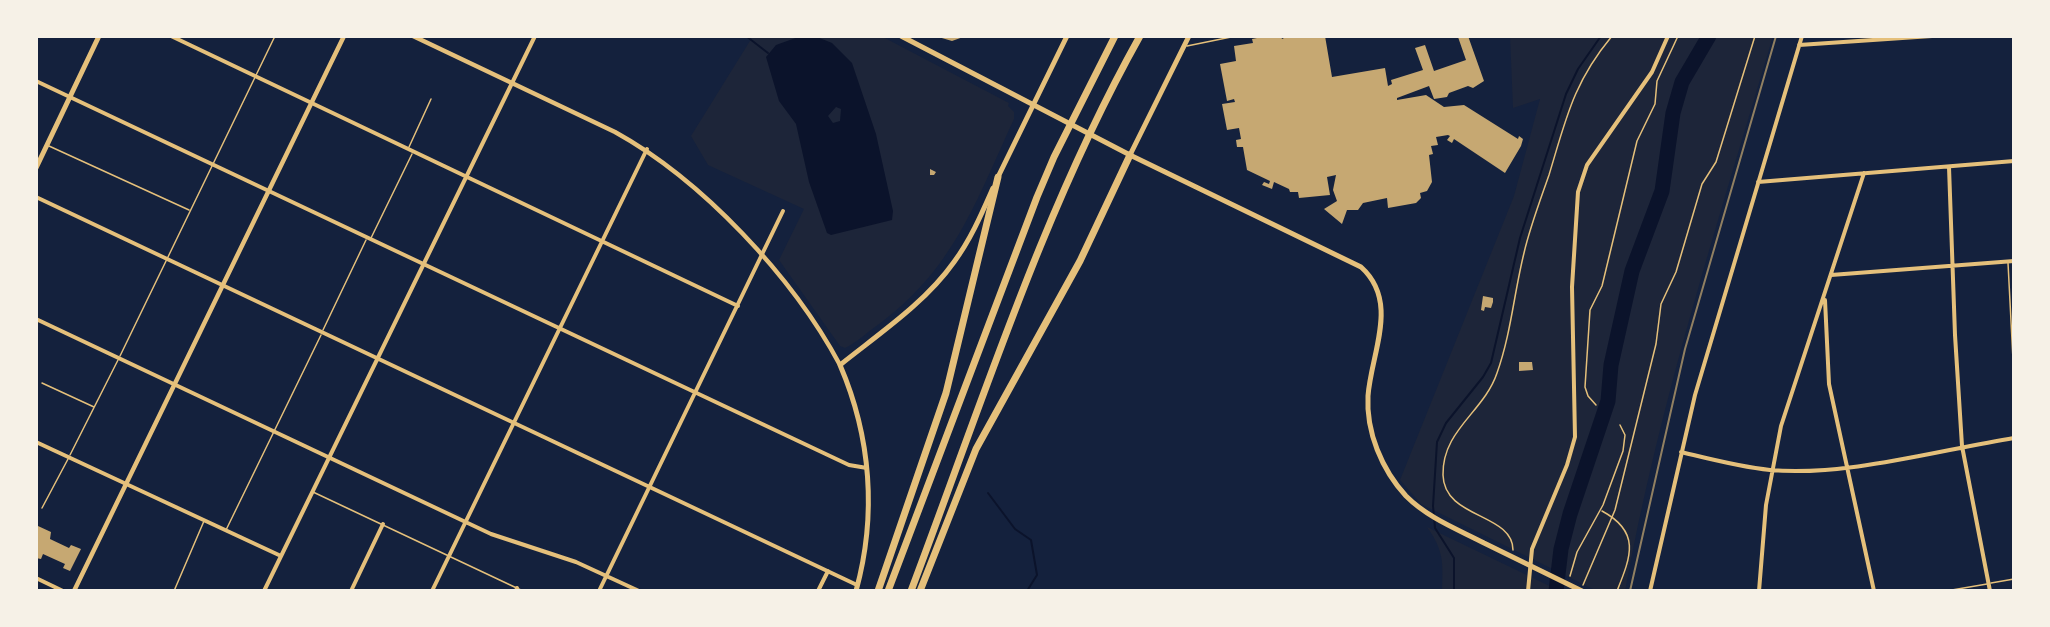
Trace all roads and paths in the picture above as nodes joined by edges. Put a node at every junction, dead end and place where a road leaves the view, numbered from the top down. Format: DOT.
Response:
graph roads {
  1 [pos="99,36"];
  2 [pos="171,36"];
  3 [pos="275,36"];
  4 [pos="344,36"];
  5 [pos="413,36"];
  6 [pos="535,36"];
  7 [pos="901,36"];
  8 [pos="1067,36"];
  9 [pos="1115,36"];
  10 [pos="1140,36"];
  11 [pos="1189,36"];
  12 [pos="1236,36"];
  13 [pos="1612,36"];
  14 [pos="1668,36"];
  15 [pos="1678,36"];
  16 [pos="1755,36"];
  17 [pos="1802,36"];
  18 [pos="1932,36"];
  19 [pos="183,38"];
  20 [pos="1799,45"];
  21 [pos="1182,50"];
  22 [pos="256,75"];
  23 [pos="36,81"];
  24 [pos="513,82"];
  25 [pos="69,98"];
  26 [pos="431,99"];
  27 [pos="312,102"];
  28 [pos="1033,104"];
  29 [pos="47,145"];
  30 [pos="408,148"];
  31 [pos="646,149"];
  32 [pos="414,150"];
  33 [pos="1130,155"];
  34 [pos="2014,162"];
  35 [pos="212,165"];
  36 [pos="1949,167"];
  37 [pos="36,168"];
  38 [pos="1864,173"];
  39 [pos="466,176"];
  40 [pos="998,177"];
  41 [pos="1758,182"];
  42 [pos="269,192"];
  43 [pos="36,197"];
  44 [pos="190,210"];
  45 [pos="783,211"];
  46 [pos="369,238"];
  47 [pos="603,241"];
  48 [pos="762,257"];
  49 [pos="167,258"];
  50 [pos="2008,261"];
  51 [pos="2014,261"];
  52 [pos="424,264"];
  53 [pos="1951,265"];
  54 [pos="1832,275"];
  55 [pos="223,285"];
  56 [pos="1825,295"];
  57 [pos="738,306"];
  58 [pos="36,319"];
  59 [pos="560,329"];
  60 [pos="322,331"];
  61 [pos="119,357"];
  62 [pos="378,357"];
  63 [pos="840,365"];
  64 [pos="2014,379"];
  65 [pos="42,383"];
  66 [pos="175,385"];
  67 [pos="695,393"];
  68 [pos="1596,405"];
  69 [pos="94,407"];
  70 [pos="514,422"];
  71 [pos="1620,425"];
  72 [pos="273,431"];
  73 [pos="2014,438"];
  74 [pos="36,442"];
  75 [pos="1962,446"];
  76 [pos="1681,452"];
  77 [pos="330,457"];
  78 [pos="69,458"];
  79 [pos="1846,466"];
  80 [pos="867,468"];
  81 [pos="1772,470"];
  82 [pos="126,485"];
  83 [pos="650,486"];
  84 [pos="313,492"];
  85 [pos="42,508"];
  86 [pos="1601,511"];
  87 [pos="1613,517"];
  88 [pos="204,521"];
  89 [pos="466,522"];
  90 [pos="383,524"];
  91 [pos="225,531"];
  92 [pos="281,556"];
  93 [pos="449,556"];
  94 [pos="1513,557"];
  95 [pos="1529,565"];
  96 [pos="828,571"];
  97 [pos="606,576"];
  98 [pos="36,578"];
  99 [pos="1569,579"];
  100 [pos="2014,579"];
  101 [pos="1988,584"];
  102 [pos="857,588"];
  103 [pos="516,590"];
  104 [pos="63,591"];
  105 [pos="74,591"];
  106 [pos="174,591"];
  107 [pos="264,591"];
  108 [pos="351,591"];
  109 [pos="432,591"];
  110 [pos="523,591"];
  111 [pos="599,591"];
  112 [pos="639,591"];
  113 [pos="818,591"];
  114 [pos="878,591"];
  115 [pos="888,591"];
  116 [pos="911,591"];
  117 [pos="920,591"];
  118 [pos="1528,591"];
  119 [pos="1582,591"];
  120 [pos="1617,591"];
  121 [pos="1650,591"];
  122 [pos="1759,591"];
  123 [pos="1874,591"];
  124 [pos="1946,591"];
  125 [pos="1990,591"];
  1 -- 25 [label="main road"];
  2 -- 19 [label="street"];
  3 -- 22 [label="lane"];
  4 -- 27 [label="street"];
  5 -- 24 [label="street"];
  6 -- 24 [label="street"];
  7 -- 28 [label="main road"];
  8 -- 28 [label="main road"];
  9 -- 115 [label="highway"];
  10 -- 116 [label="highway"];
  11 -- 21 [label="main road"];
  12 -- 21 [label="lane"];
  13 -- 94 [label="path"];
  14 -- 95 [label="street"];
  15 -- 68 [label="path"];
  16 -- 87 [label="path"];
  17 -- 20 [label="street"];
  18 -- 20 [label="street"];
  19 -- 22 [label="street"];
  20 -- 41 [label="street"];
  21 -- 33 [label="main road"];
  22 -- 27 [label="street"];
  22 -- 35 [label="lane"];
  23 -- 25 [label="street"];
  24 -- 31 [label="street"];
  24 -- 39 [label="street"];
  25 -- 29 [label="main road"];
  25 -- 35 [label="street"];
  26 -- 30 [label="lane"];
  27 -- 30 [label="street"];
  27 -- 42 [label="street"];
  28 -- 33 [label="main road"];
  28 -- 40 [label="main road"];
  29 -- 37 [label="main road"];
  29 -- 44 [label="lane"];
  30 -- 32 [label="street"];
  31 -- 47 [label="street"];
  31 -- 48 [label="street"];
  32 -- 39 [label="street"];
  32 -- 46 [label="lane"];
  33 -- 94 [label="main road"];
  33 -- 117 [label="highway"];
  34 -- 36 [label="street"];
  35 -- 42 [label="street"];
  35 -- 44 [label="lane"];
  36 -- 38 [label="street"];
  36 -- 53 [label="street"];
  38 -- 41 [label="street"];
  38 -- 54 [label="street"];
  39 -- 47 [label="street"];
  39 -- 52 [label="street"];
  40 -- 63 [label="main road"];
  40 -- 114 [label="highway"];
  41 -- 76 [label="street"];
  42 -- 46 [label="street"];
  42 -- 55 [label="street"];
  43 -- 49 [label="street"];
  44 -- 49 [label="lane"];
  45 -- 48 [label="street"];
  46 -- 52 [label="street"];
  46 -- 60 [label="lane"];
  47 -- 57 [label="street"];
  47 -- 59 [label="street"];
  48 -- 57 [label="street"];
  48 -- 63 [label="street"];
  49 -- 55 [label="street"];
  49 -- 61 [label="lane"];
  50 -- 51 [label="street"];
  50 -- 53 [label="street"];
  50 -- 64 [label="lane"];
  52 -- 59 [label="street"];
  52 -- 62 [label="street"];
  53 -- 54 [label="street"];
  53 -- 75 [label="street"];
  54 -- 56 [label="street"];
  55 -- 60 [label="street"];
  55 -- 66 [label="street"];
  56 -- 79 [label="street"];
  56 -- 81 [label="street"];
  57 -- 67 [label="street"];
  58 -- 61 [label="street"];
  59 -- 67 [label="street"];
  59 -- 70 [label="street"];
  60 -- 62 [label="street"];
  60 -- 72 [label="lane"];
  61 -- 66 [label="street"];
  61 -- 69 [label="lane"];
  62 -- 70 [label="street"];
  62 -- 77 [label="street"];
  63 -- 80 [label="main road"];
  65 -- 69 [label="lane"];
  66 -- 72 [label="street"];
  66 -- 82 [label="street"];
  67 -- 80 [label="street"];
  67 -- 83 [label="street"];
  69 -- 78 [label="lane"];
  70 -- 83 [label="street"];
  70 -- 89 [label="street"];
  71 -- 86 [label="path"];
  72 -- 77 [label="street"];
  72 -- 91 [label="lane"];
  73 -- 75 [label="street"];
  74 -- 78 [label="street"];
  75 -- 79 [label="street"];
  75 -- 101 [label="street"];
  76 -- 81 [label="street"];
  76 -- 121 [label="street"];
  77 -- 84 [label="street"];
  77 -- 89 [label="street"];
  78 -- 82 [label="street"];
  78 -- 85 [label="lane"];
  79 -- 81 [label="street"];
  79 -- 123 [label="street"];
  80 -- 102 [label="main road"];
  81 -- 122 [label="street"];
  82 -- 88 [label="street"];
  82 -- 105 [label="street"];
  83 -- 96 [label="street"];
  83 -- 97 [label="street"];
  84 -- 90 [label="lane"];
  84 -- 92 [label="street"];
  86 -- 87 [label="path"];
  86 -- 99 [label="path"];
  87 -- 119 [label="path"];
  87 -- 120 [label="path"];
  88 -- 91 [label="street"];
  88 -- 106 [label="lane"];
  89 -- 93 [label="street"];
  89 -- 97 [label="street"];
  90 -- 93 [label="lane"];
  90 -- 108 [label="street"];
  91 -- 92 [label="street"];
  92 -- 107 [label="street"];
  93 -- 103 [label="lane"];
  93 -- 109 [label="street"];
  94 -- 95 [label="main road"];
  95 -- 118 [label="street"];
  95 -- 119 [label="main road"];
  96 -- 102 [label="street"];
  96 -- 113 [label="street"];
  97 -- 111 [label="street"];
  97 -- 112 [label="street"];
  98 -- 104 [label="street"];
  100 -- 101 [label="lane"];
  101 -- 124 [label="lane"];
  101 -- 125 [label="street"];
  103 -- 110 [label="lane"];
}
